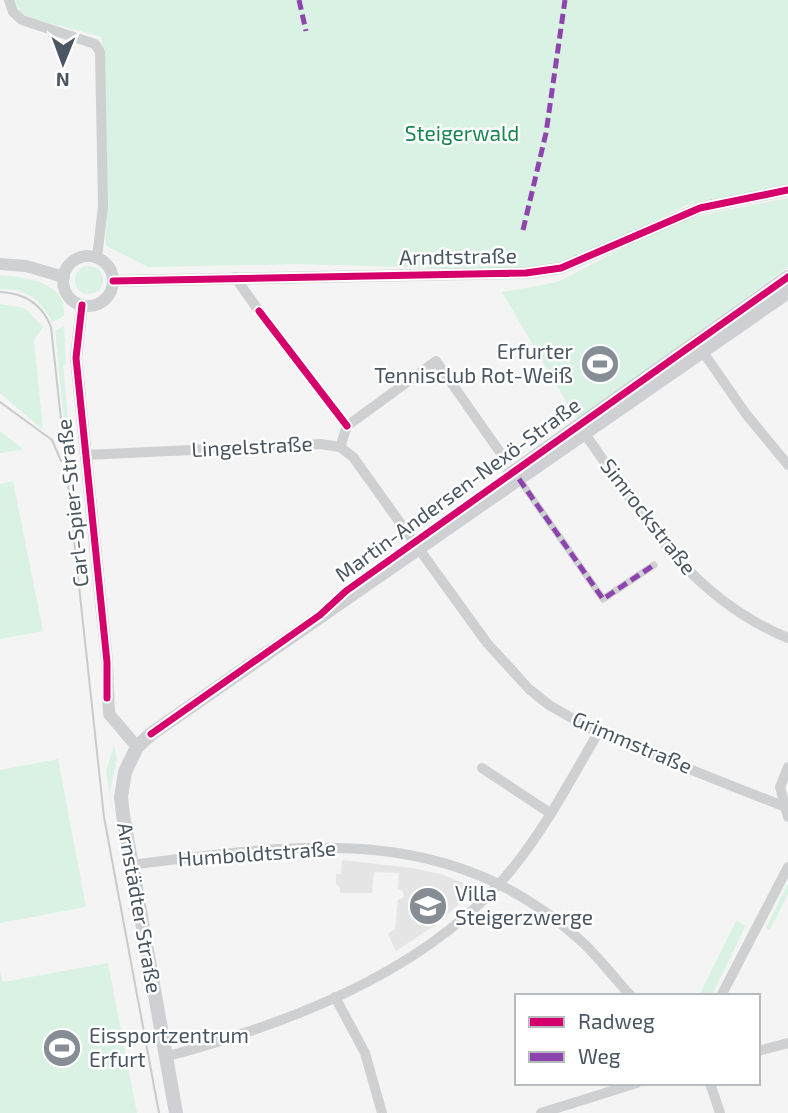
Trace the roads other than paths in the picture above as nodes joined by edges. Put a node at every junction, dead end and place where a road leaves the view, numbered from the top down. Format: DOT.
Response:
graph roads {
  1 [pos="9,0"];
  2 [pos="788,190"];
  3 [pos="97,258"];
  4 [pos="0,264"];
  5 [pos="64,277"];
  6 [pos="237,277"];
  7 [pos="788,277"];
  8 [pos="113,281"];
  9 [pos="788,292"];
  10 [pos="82,305"];
  11 [pos="259,311"];
  12 [pos="703,352"];
  13 [pos="585,434"];
  14 [pos="340,447"];
  15 [pos="85,455"];
  16 [pos="502,455"];
  17 [pos="788,465"];
  18 [pos="519,480"];
  19 [pos="417,545"];
  20 [pos="654,565"];
  21 [pos="788,638"];
  22 [pos="598,733"];
  23 [pos="137,747"];
  24 [pos="788,767"];
  25 [pos="482,768"];
  26 [pos="787,811"];
  27 [pos="551,813"];
  28 [pos="130,865"];
  29 [pos="788,867"];
  30 [pos="499,884"];
  31 [pos="629,994"];
  32 [pos="722,994"];
  33 [pos="335,997"];
  34 [pos="788,1043"];
  35 [pos="760,1050"];
  36 [pos="165,1057"];
  37 [pos="632,1085"];
  38 [pos="711,1085"];
  39 [pos="176,1113"];
  40 [pos="382,1113"];
  41 [pos="541,1113"];
  42 [pos="720,1113"];
  1 -- 3 [label="street"];
  2 -- 6 [label="street, Arndtstraße"];
  3 -- 5 [label="street"];
  3 -- 8 [label="street"];
  4 -- 5 [label="street"];
  5 -- 10 [label="street"];
  6 -- 8 [label="street, Arndtstraße"];
  6 -- 11 [label="street"];
  7 -- 19 [label="main road, Martin-Andersen-Nexö-Straße"];
  8 -- 10 [label="street"];
  9 -- 12 [label="main road, Martin-Andersen-Nexö-Straße"];
  10 -- 15 [label="street, Carl-Spier-Straße"];
  12 -- 13 [label="main road, Martin-Andersen-Nexö-Straße"];
  12 -- 17 [label="street"];
  13 -- 18 [label="main road, Martin-Andersen-Nexö-Straße"];
  13 -- 21 [label="street, Simrockstraße"];
  14 -- 15 [label="street, Lingelstraße"];
  14 -- 16 [label="street"];
  14 -- 19 [label="street, Lingelstraße"];
  15 -- 23 [label="street, Carl-Spier-Straße"];
  18 -- 19 [label="main road, Martin-Andersen-Nexö-Straße"];
  18 -- 20 [label="street"];
  19 -- 22 [label="street, Grimmstraße"];
  19 -- 23 [label="main road, Martin-Andersen-Nexö-Straße"];
  22 -- 26 [label="street, Grimmstraße"];
  22 -- 27 [label="street"];
  23 -- 28 [label="main road, Arnstädter Straße"];
  24 -- 26 [label="street"];
  25 -- 27 [label="street"];
  27 -- 30 [label="street"];
  28 -- 30 [label="street, Humboldtstraße"];
  28 -- 36 [label="main road, Arnstädter Straße"];
  29 -- 32 [label="street"];
  30 -- 31 [label="street, Humboldtstraße"];
  30 -- 33 [label="street"];
  33 -- 36 [label="street"];
  33 -- 40 [label="street"];
  34 -- 35 [label="street"];
  36 -- 39 [label="main road, Arnstädter Straße"];
  37 -- 41 [label="street"];
  38 -- 42 [label="street"];
}
